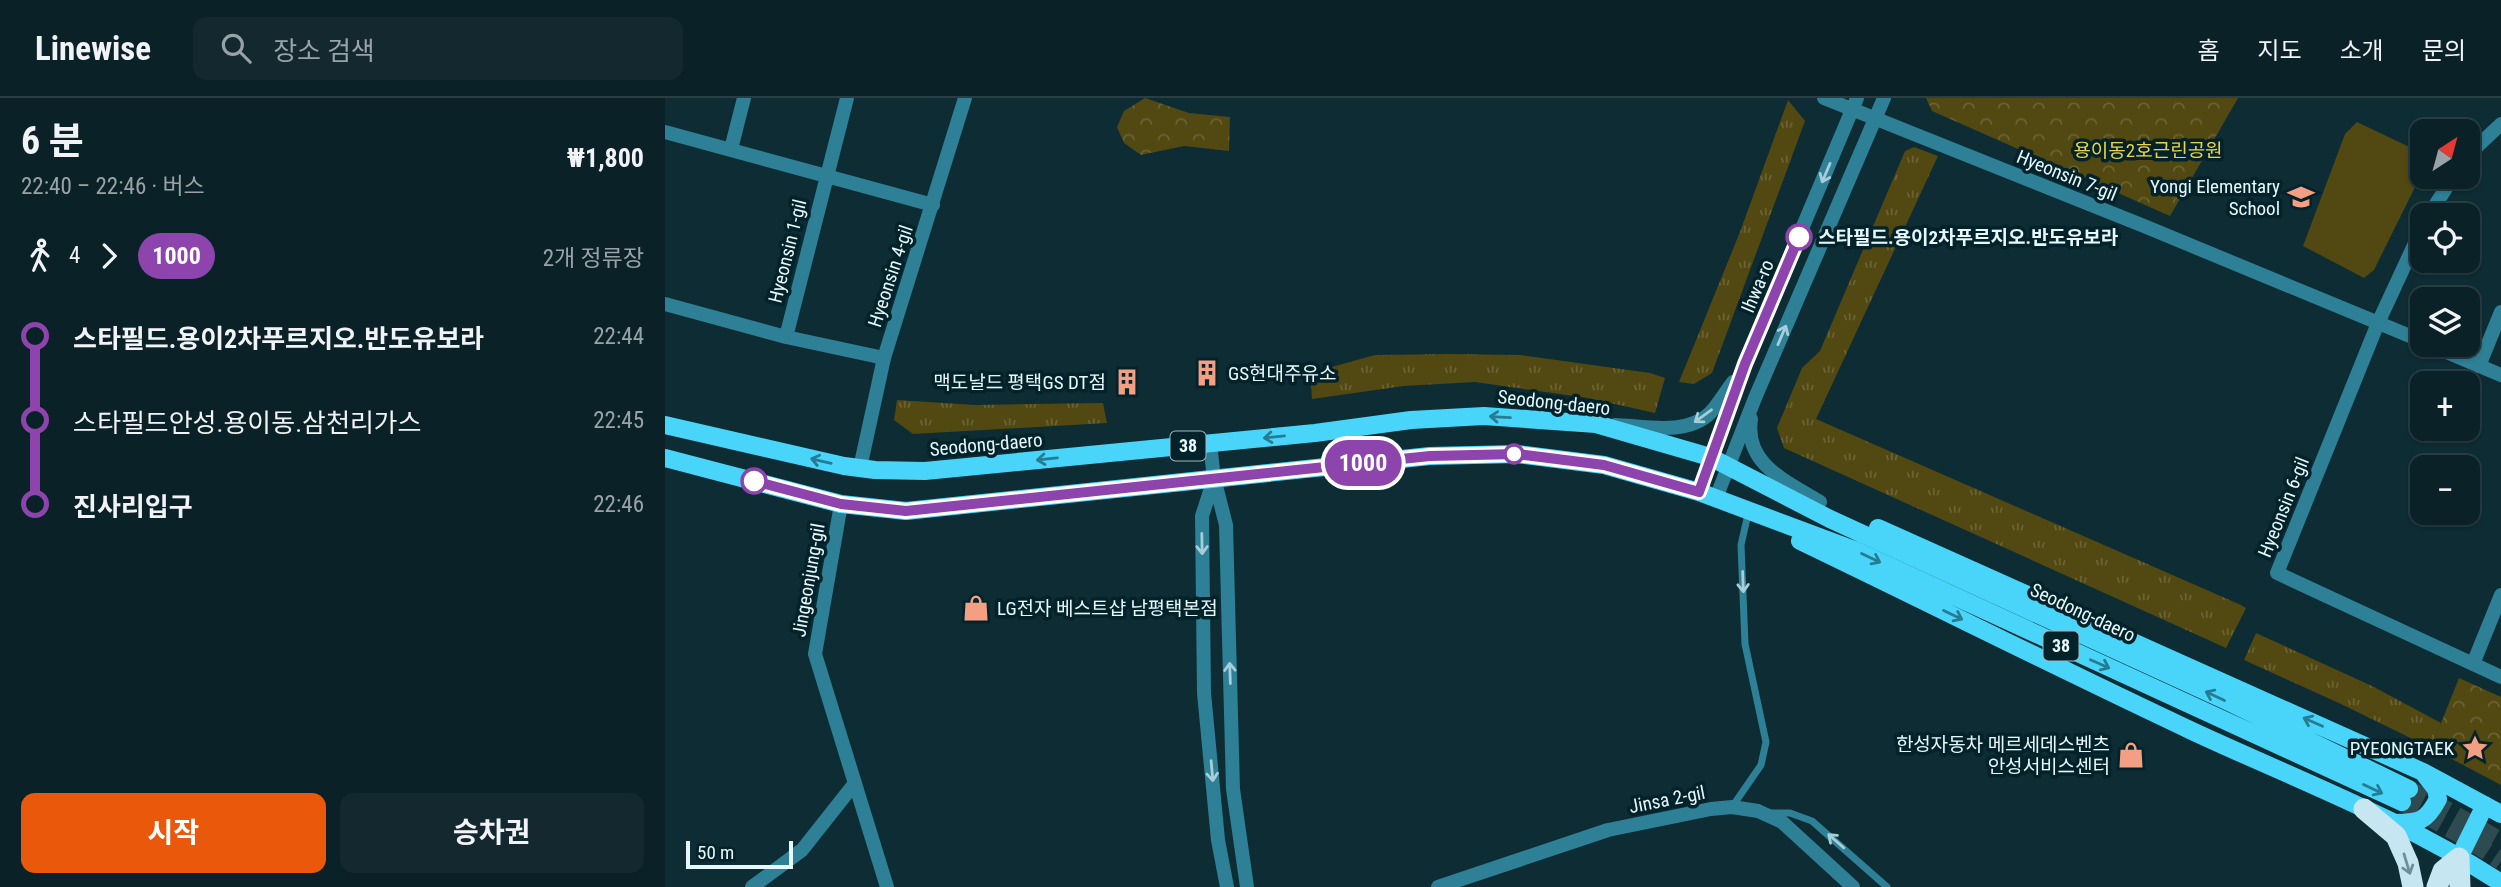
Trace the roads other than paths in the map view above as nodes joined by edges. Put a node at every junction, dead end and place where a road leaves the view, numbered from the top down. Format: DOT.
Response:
graph roads {
  1 [pos="744,98"];
  2 [pos="847,98"];
  3 [pos="965,98"];
  4 [pos="1824,98"];
  5 [pos="1884,98"];
  6 [pos="1855,104"];
  7 [pos="1875,119"];
  8 [pos="2501,124"];
  9 [pos="665,132"];
  10 [pos="2480,144"];
  11 [pos="731,149"];
  12 [pos="826,175"];
  13 [pos="933,205"];
  14 [pos="2410,254"];
  15 [pos="665,304"];
  16 [pos="2501,312"];
  17 [pos="2378,323"];
  18 [pos="2410,336"];
  19 [pos="786,337"];
  20 [pos="2458,357"];
  21 [pos="884,358"];
  22 [pos="1745,364"];
  23 [pos="2479,366"];
  24 [pos="2501,375"];
  25 [pos="1755,398"];
  26 [pos="1596,424"];
  27 [pos="665,425"];
  28 [pos="1210,444"];
  29 [pos="1710,457"];
  30 [pos="665,458"];
  31 [pos="860,468"];
  32 [pos="1733,468"];
  33 [pos="1215,478"];
  34 [pos="1708,495"];
  35 [pos="1820,502"];
  36 [pos="841,504"];
  37 [pos="1748,514"];
  38 [pos="2501,595"];
  39 [pos="2473,664"];
  40 [pos="2501,677"];
  41 [pos="2423,772"];
  42 [pos="855,783"];
  43 [pos="2485,805"];
  44 [pos="1732,807"];
  45 [pos="2364,809"];
  46 [pos="1764,813"];
  47 [pos="2501,814"];
  48 [pos="2390,822"];
  49 [pos="2459,858"];
  50 [pos="2501,883"];
  51 [pos="752,887"];
  52 [pos="887,887"];
  53 [pos="1227,887"];
  54 [pos="1248,887"];
  55 [pos="1438,887"];
  56 [pos="1853,887"];
  57 [pos="1887,887"];
  58 [pos="2413,887"];
  59 [pos="2437,887"];
  60 [pos="2460,887"];
  1 -- 11 [label="street"];
  2 -- 12 [label="street, Hyeonsin 1-gil"];
  3 -- 13 [label="street, Hyeonsin 4-gil"];
  4 -- 6 [label="street, Hyeonsin 7-gil"];
  5 -- 7 [label="street"];
  6 -- 7 [label="street, Hyeonsin 7-gil"];
  6 -- 22 [label="street, Ihwa-ro, one-way"];
  7 -- 17 [label="street, Hyeonsin 7-gil"];
  25 -- 7 [label="street, one-way"];
  8 -- 10 [label="street"];
  9 -- 11 [label="street"];
  11 -- 12 [label="street"];
  12 -- 13 [label="street"];
  12 -- 19 [label="street, Hyeonsin 1-gil"];
  13 -- 21 [label="street, Hyeonsin 4-gil"];
  14 -- 17 [label="street, Hyeonsin 6-gil"];
  15 -- 19 [label="street"];
  16 -- 23 [label="street"];
  17 -- 18 [label="street, Hyeonsin 7-gil"];
  17 -- 39 [label="street, Hyeonsin 6-gil"];
  19 -- 21 [label="street"];
  20 -- 23 [label="street"];
  21 -- 31 [label="street, Hyeonsin 4-gil"];
  22 -- 26 [label="street, one-way"];
  22 -- 29 [label="street, Ihwa-ro"];
  23 -- 24 [label="street"];
  25 -- 32 [label="street"];
  25 -- 35 [label="street"];
  26 -- 28 [label="main road, Seodong-daero / 38, one-way"];
  26 -- 29 [label="main road, Seodong-daero / 38"];
  31 -- 27 [label="main road, Seodong-daero / 38, one-way"];
  28 -- 31 [label="main road, Seodong-daero / 38, one-way"];
  28 -- 33 [label="street"];
  29 -- 32 [label="main road, Seodong-daero / 38"];
  29 -- 34 [label="street, Ihwa-ro"];
  30 -- 36 [label="main road, Seodong-daero / 38"];
  32 -- 34 [label="street"];
  34 -- 32 [label="main road, Seodong-daero / 38, one-way"];
  32 -- 35 [label="main road"];
  33 -- 34 [label="main road, Seodong-daero / 38"];
  33 -- 36 [label="main road, Seodong-daero / 38"];
  33 -- 53 [label="street, one-way"];
  54 -- 33 [label="street, one-way"];
  34 -- 37 [label="main road"];
  41 -- 35 [label="main road, one-way"];
  36 -- 42 [label="street, Jingeonjung-gil"];
  37 -- 44 [label="lane, Jinsa 2-gil, one-way"];
  37 -- 45 [label="main road, one-way"];
  38 -- 39 [label="street"];
  39 -- 40 [label="street, Hyeonsin 6-gil"];
  41 -- 43 [label="main road"];
  41 -- 48 [label="main road"];
  42 -- 51 [label="street"];
  42 -- 52 [label="street, Jingeonjung-gil"];
  43 -- 47 [label="main road"];
  43 -- 49 [label="main road"];
  44 -- 46 [label="street"];
  44 -- 55 [label="street, Jinsa 2-gil"];
  45 -- 48 [label="main road"];
  45 -- 58 [label="highway, one-way"];
  46 -- 56 [label="street"];
  57 -- 46 [label="lane, one-way"];
  48 -- 49 [label="main road"];
  49 -- 50 [label="main road"];
  49 -- 59 [label="highway"];
  49 -- 60 [label="highway"];
}
